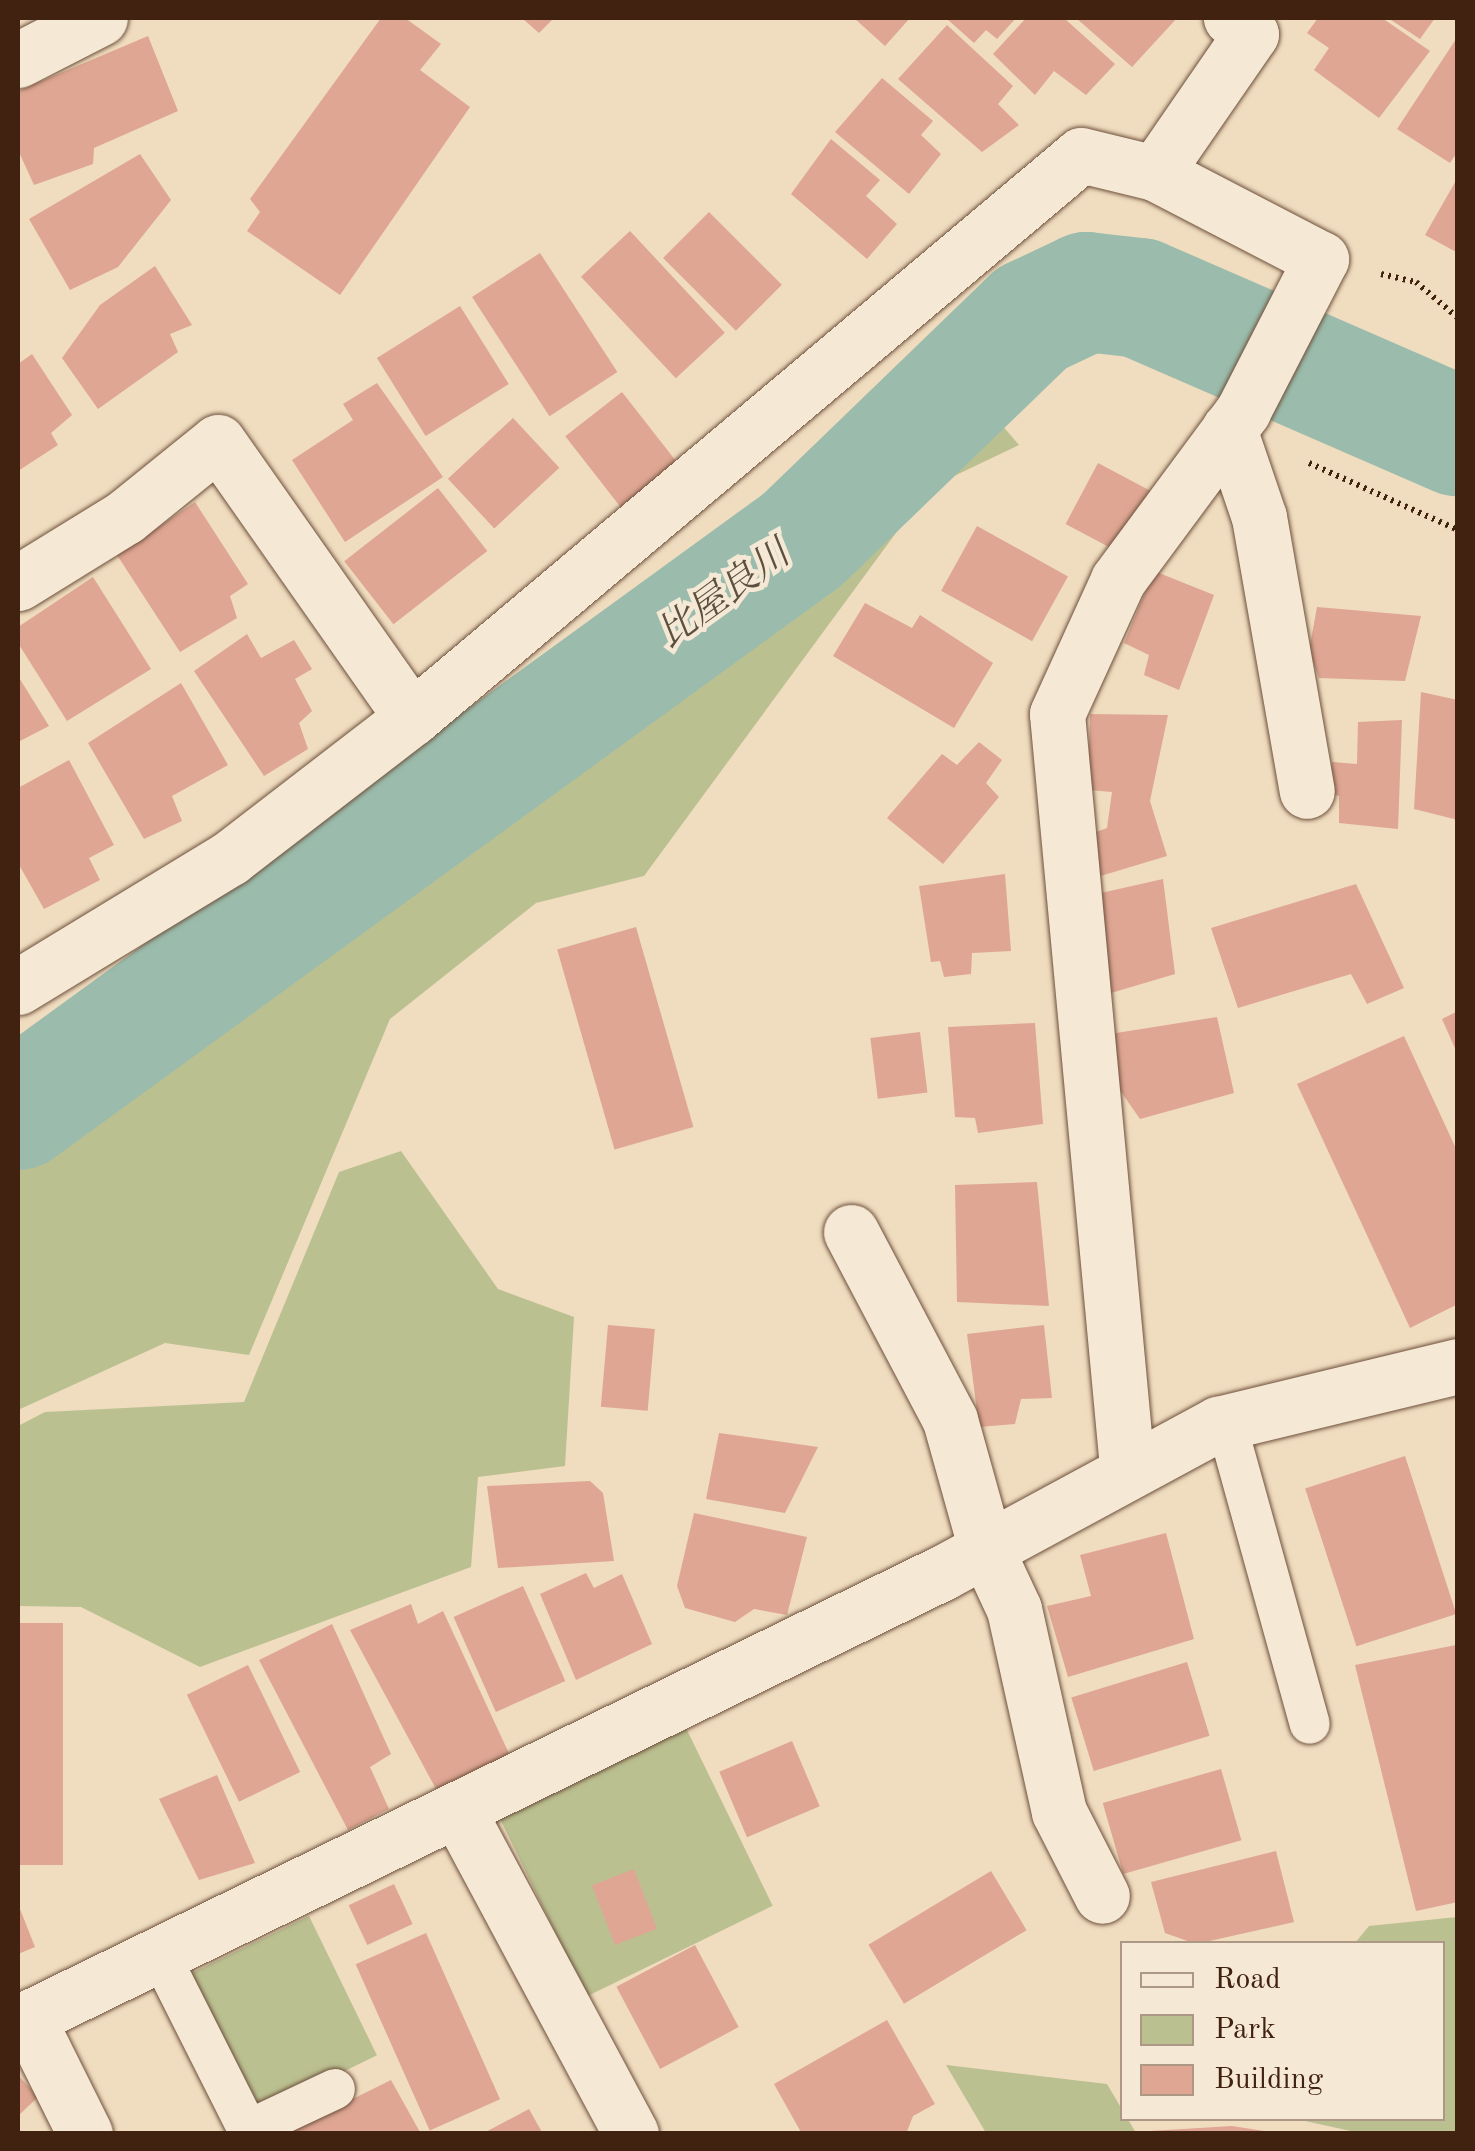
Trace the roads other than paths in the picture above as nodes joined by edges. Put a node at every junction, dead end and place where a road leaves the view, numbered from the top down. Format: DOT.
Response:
graph roads {
  1 [pos="100,18"];
  2 [pos="1248,23"];
  3 [pos="18,60"];
  4 [pos="1156,172"];
  5 [pos="1236,420"];
  6 [pos="18,583"];
  7 [pos="412,718"];
  8 [pos="1307,792"];
  9 [pos="18,987"];
  10 [pos="851,1232"];
  11 [pos="1458,1366"];
  12 [pos="1226,1422"];
  13 [pos="1127,1467"];
  14 [pos="986,1548"];
  15 [pos="1310,1724"];
  16 [pos="458,1811"];
  17 [pos="1102,1896"];
  18 [pos="160,1955"];
  19 [pos="23,2021"];
  20 [pos="334,2089"];
  21 [pos="85,2134"];
  22 [pos="631,2134"];
  1 -- 3 [label="street"];
  2 -- 4 [label="street"];
  4 -- 5 [label="street"];
  4 -- 7 [label="street"];
  5 -- 8 [label="street"];
  5 -- 13 [label="street"];
  6 -- 7 [label="street"];
  7 -- 9 [label="street"];
  10 -- 14 [label="street"];
  11 -- 12 [label="street"];
  12 -- 13 [label="street"];
  12 -- 15 [label="lane"];
  13 -- 14 [label="street"];
  14 -- 16 [label="street"];
  14 -- 17 [label="street"];
  16 -- 18 [label="street"];
  16 -- 22 [label="street"];
  18 -- 19 [label="street"];
  18 -- 20 [label="lane"];
  19 -- 21 [label="street"];
}
